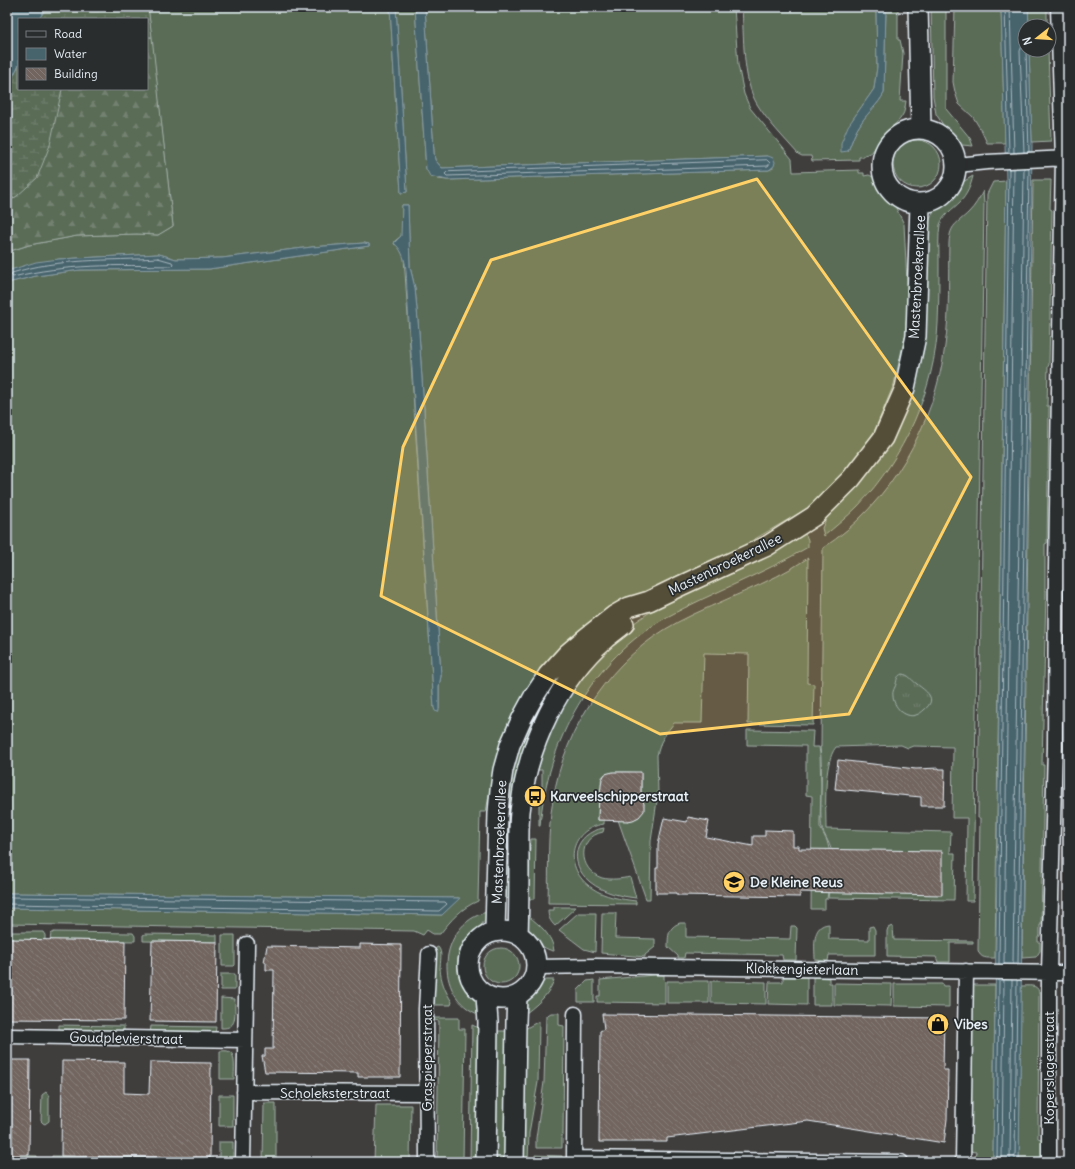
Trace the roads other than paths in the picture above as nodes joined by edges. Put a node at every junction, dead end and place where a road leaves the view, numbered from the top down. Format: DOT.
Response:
graph roads {
  1 [pos="918,7"];
  2 [pos="1058,7"];
  3 [pos="921,128"];
  4 [pos="1065,158"];
  5 [pos="957,165"];
  6 [pos="920,204"];
  7 [pos="1064,385"];
  8 [pos="1062,568"];
  9 [pos="649,601"];
  10 [pos="1061,747"];
  11 [pos="495,931"];
  12 [pos="518,934"];
  13 [pos="246,944"];
  14 [pos="429,954"];
  15 [pos="537,967"];
  16 [pos="966,971"];
  17 [pos="1043,973"];
  18 [pos="1068,973"];
  19 [pos="486,996"];
  20 [pos="517,996"];
  21 [pos="575,1014"];
  22 [pos="7,1036"];
  23 [pos="245,1040"];
  24 [pos="244,1092"];
  25 [pos="426,1093"];
  26 [pos="574,1160"];
  27 [pos="243,1162"];
  28 [pos="427,1162"];
  29 [pos="486,1162"];
  30 [pos="514,1162"];
  31 [pos="901,1162"];
  32 [pos="963,1162"];
  33 [pos="1049,1162"];
  1 -- 3 [label="main road"];
  2 -- 4 [label="street, Koperslagerstraat"];
  3 -- 5 [label="main road"];
  3 -- 6 [label="main road"];
  4 -- 5 [label="street"];
  4 -- 7 [label="street, Koperslagerstraat"];
  5 -- 6 [label="main road"];
  6 -- 9 [label="main road, Mastenbroekerallee"];
  7 -- 8 [label="street, Koperslagerstraat"];
  8 -- 10 [label="street, Koperslagerstraat"];
  9 -- 11 [label="main road, Mastenbroekerallee"];
  9 -- 12 [label="main road, Mastenbroekerallee"];
  10 -- 17 [label="street, Koperslagerstraat"];
  11 -- 12 [label="main road"];
  11 -- 19 [label="main road"];
  12 -- 15 [label="main road"];
  13 -- 23 [label="street"];
  14 -- 25 [label="street, Graspieperstraat"];
  15 -- 16 [label="street, Klokkengieterlaan"];
  15 -- 20 [label="main road"];
  16 -- 17 [label="street, Klokkengieterlaan"];
  16 -- 32 [label="street"];
  17 -- 18 [label="street, Klokkengieterlaan"];
  17 -- 33 [label="street, Koperslagerstraat"];
  19 -- 20 [label="main road"];
  19 -- 29 [label="main road"];
  20 -- 30 [label="main road"];
  21 -- 26 [label="street"];
  22 -- 23 [label="street, Goudplevierstraat"];
  23 -- 24 [label="street"];
  24 -- 25 [label="street, Scholeksterstraat"];
  24 -- 27 [label="street"];
  25 -- 28 [label="street, Graspieperstraat"];
  26 -- 31 [label="street"];
}
